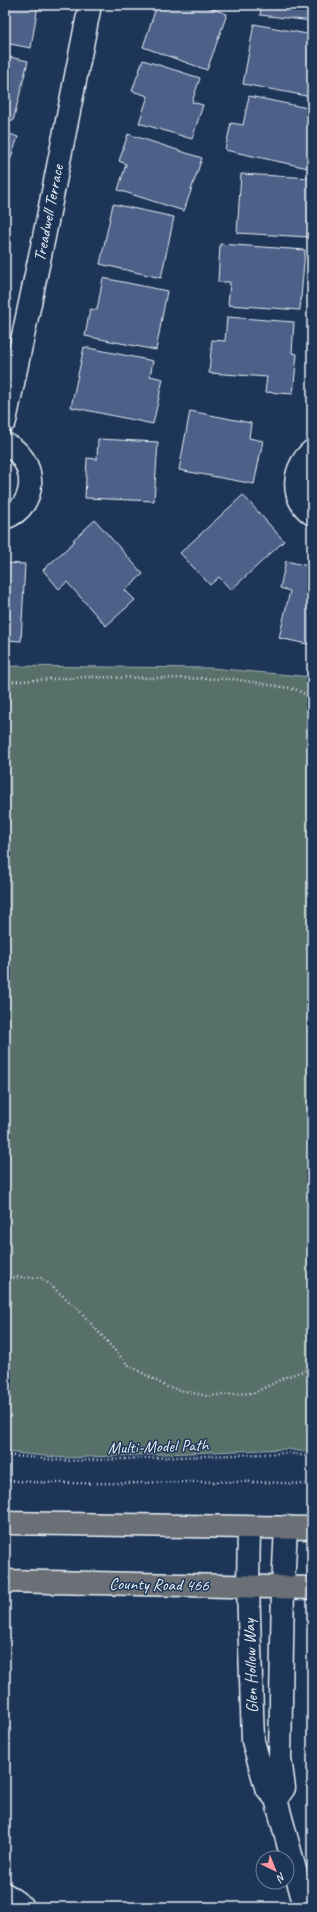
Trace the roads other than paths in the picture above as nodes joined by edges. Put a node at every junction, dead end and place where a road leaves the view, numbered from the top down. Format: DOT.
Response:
graph roads {
  1 [pos="90,5"];
  2 [pos="5,422"];
  3 [pos="5,444"];
  4 [pos="312,451"];
  5 [pos="312,514"];
  6 [pos="5,518"];
  7 [pos="5,1523"];
  8 [pos="286,1527"];
  9 [pos="249,1528"];
  10 [pos="312,1528"];
  11 [pos="5,1581"];
  12 [pos="248,1586"];
  13 [pos="283,1587"];
  14 [pos="312,1588"];
  15 [pos="276,1799"];
  16 [pos="5,1894"];
  17 [pos="23,1907"];
  18 [pos="305,1907"];
  1 -- 2 [label="street, Treadwell Terrace"];
  3 -- 6 [label="street"];
  4 -- 5 [label="street"];
  7 -- 9 [label="main road"];
  8 -- 9 [label="main road"];
  8 -- 10 [label="main road"];
  8 -- 13 [label="street, Glen Hollow Way"];
  9 -- 12 [label="street, Glen Hollow Way"];
  11 -- 12 [label="main road, County Road 466"];
  12 -- 13 [label="main road, County Road 466"];
  12 -- 15 [label="street, Glen Hollow Way"];
  13 -- 14 [label="main road, County Road 466"];
  13 -- 15 [label="street, Glen Hollow Way"];
  15 -- 18 [label="street, Glen Hollow Way"];
  16 -- 17 [label="street"];
}
